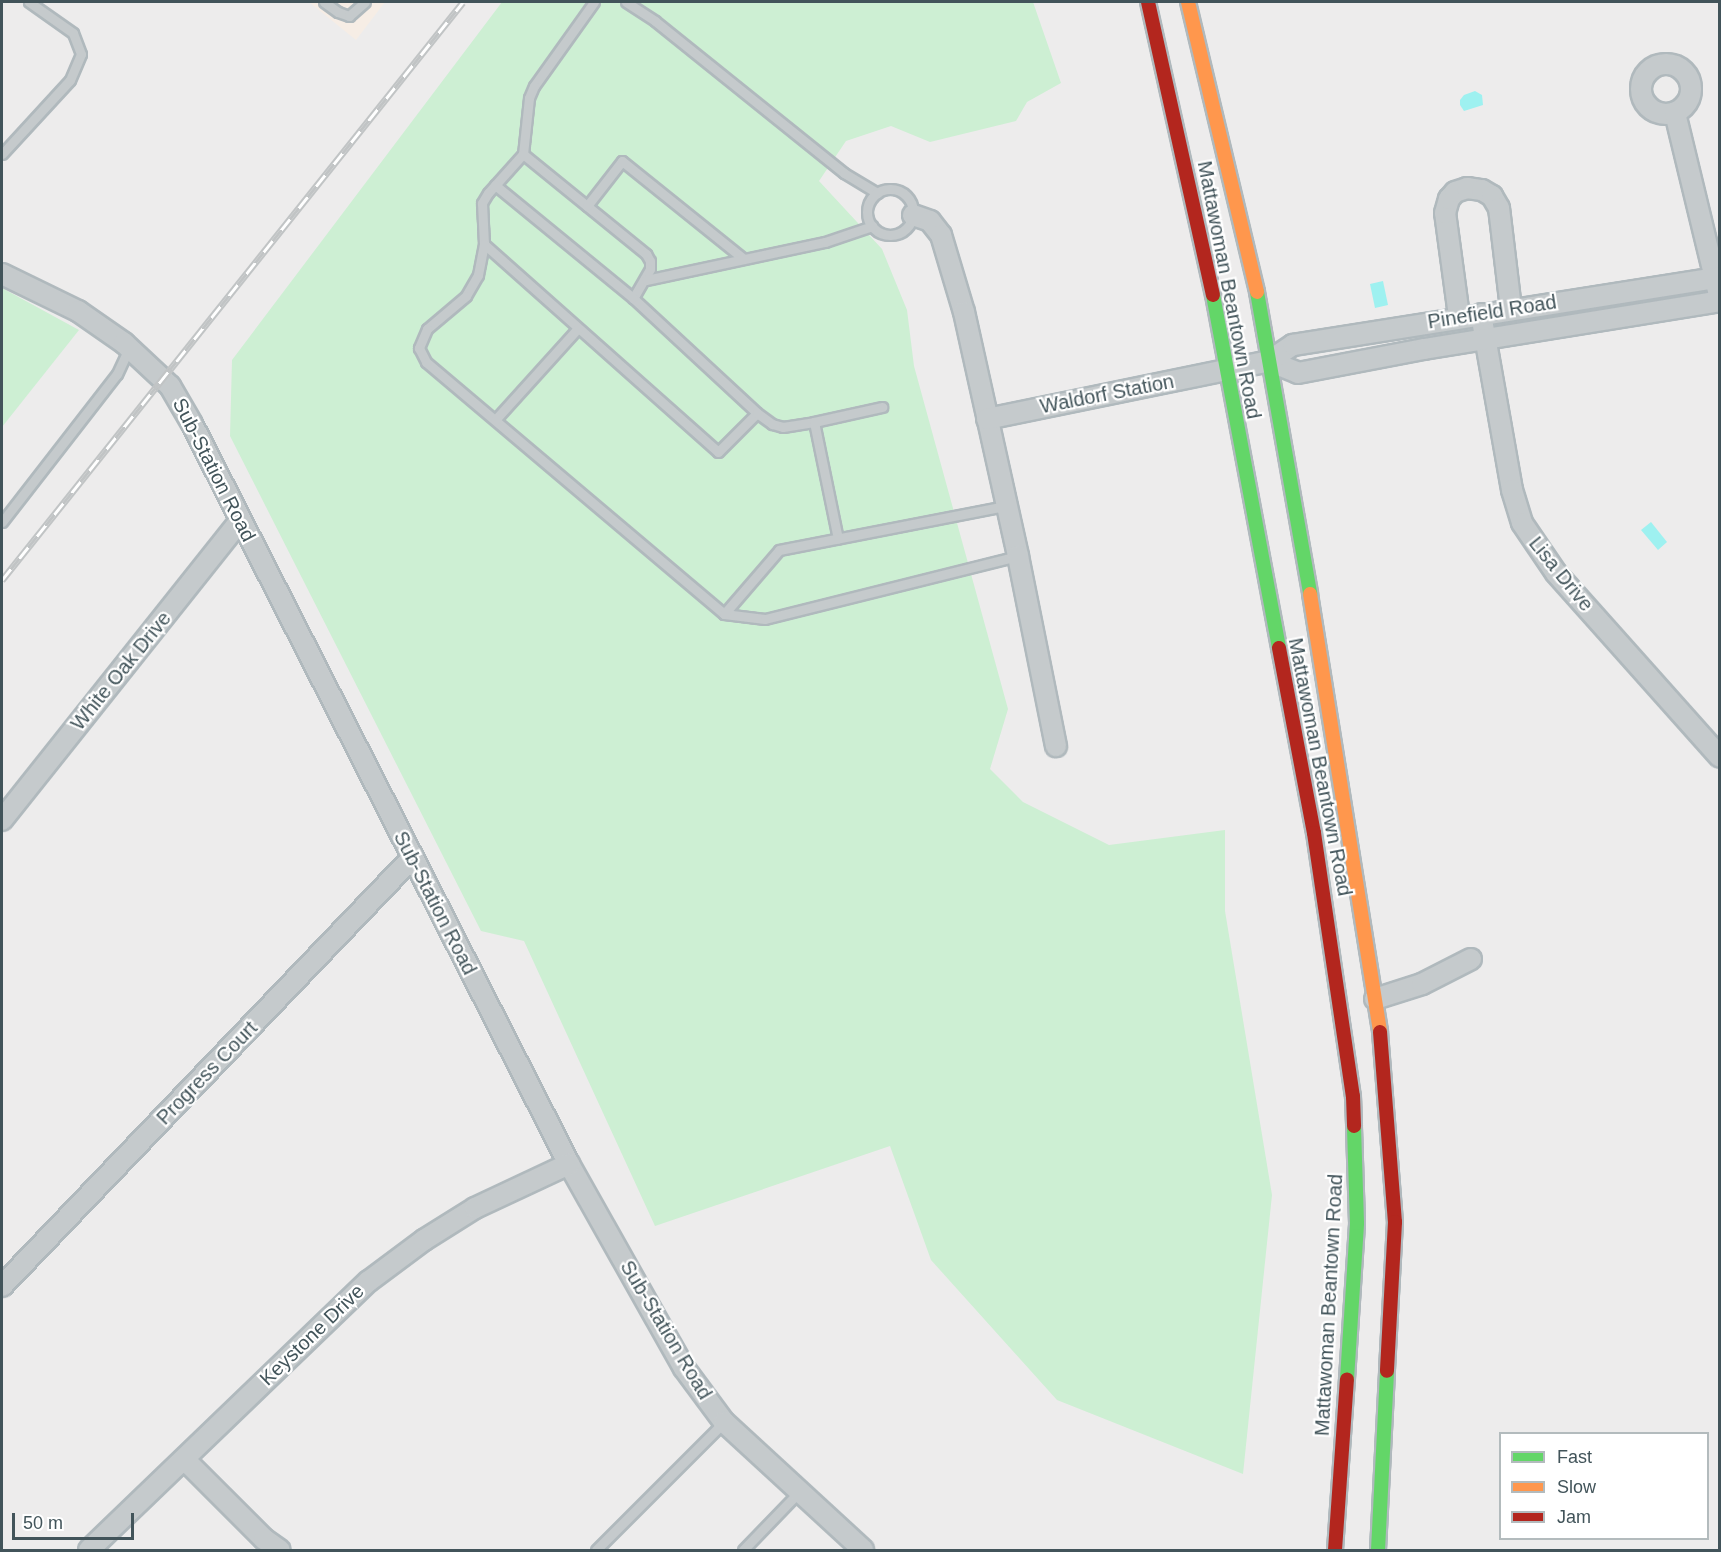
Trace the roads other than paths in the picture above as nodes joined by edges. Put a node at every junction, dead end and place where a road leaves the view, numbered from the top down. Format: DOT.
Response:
graph roads {
  1 [pos="29,2"];
  2 [pos="324,2"];
  3 [pos="365,2"];
  4 [pos="594,2"];
  5 [pos="626,2"];
  6 [pos="1148,2"];
  7 [pos="1188,2"];
  8 [pos="1675,113"];
  9 [pos="2,154"];
  10 [pos="524,154"];
  11 [pos="495,185"];
  12 [pos="877,193"];
  13 [pos="587,206"];
  14 [pos="913,215"];
  15 [pos="872,226"];
  16 [pos="484,244"];
  17 [pos="744,259"];
  18 [pos="2,274"];
  19 [pos="646,280"];
  20 [pos="1718,284"];
  21 [pos="633,298"];
  22 [pos="1719,301"];
  23 [pos="1511,309"];
  24 [pos="1481,314"];
  25 [pos="1460,316"];
  26 [pos="578,328"];
  27 [pos="1486,339"];
  28 [pos="129,348"];
  29 [pos="1269,361"];
  30 [pos="1226,370"];
  31 [pos="882,407"];
  32 [pos="757,413"];
  33 [pos="987,418"];
  34 [pos="495,420"];
  35 [pos="813,422"];
  36 [pos="1006,506"];
  37 [pos="240,521"];
  38 [pos="2,522"];
  39 [pos="838,539"];
  40 [pos="1018,556"];
  41 [pos="724,614"];
  42 [pos="1056,746"];
  43 [pos="1719,757"];
  44 [pos="2,820"];
  45 [pos="412,858"];
  46 [pos="1471,959"];
  47 [pos="1336,971"];
  48 [pos="1353,994"];
  49 [pos="1376,999"];
  50 [pos="1356,1015"];
  51 [pos="1369,1136"];
  52 [pos="569,1164"];
  53 [pos="1375,1198"];
  54 [pos="1394,1208"];
  55 [pos="2,1286"];
  56 [pos="724,1422"];
  57 [pos="185,1460"];
  58 [pos="798,1493"];
  59 [pos="747,1549"];
  60 [pos="89,1551"];
  61 [pos="279,1551"];
  62 [pos="596,1551"];
  63 [pos="863,1551"];
  64 [pos="1335,1551"];
  65 [pos="1378,1551"];
  1 -- 9 [label="lane"];
  2 -- 3 [label="lane"];
  4 -- 10 [label="lane"];
  5 -- 12 [label="lane"];
  6 -- 30 [label="highway, Mattawoman Beantown Road"];
  7 -- 29 [label="highway, Mattawoman Beantown Road"];
  8 -- 20 [label="street"];
  10 -- 11 [label="lane"];
  10 -- 13 [label="lane"];
  11 -- 16 [label="lane"];
  11 -- 21 [label="lane"];
  12 -- 14 [label="lane"];
  12 -- 15 [label="lane"];
  13 -- 17 [label="lane"];
  13 -- 19 [label="lane"];
  14 -- 15 [label="lane"];
  14 -- 33 [label="street"];
  15 -- 17 [label="lane"];
  16 -- 26 [label="lane"];
  16 -- 34 [label="lane"];
  17 -- 19 [label="lane"];
  18 -- 28 [label="street, Sub-Station Road"];
  19 -- 21 [label="lane"];
  20 -- 23 [label="street, Pinefield Road"];
  21 -- 32 [label="lane"];
  22 -- 27 [label="street, Pinefield Road"];
  23 -- 24 [label="street, Pinefield Road"];
  23 -- 25 [label="street"];
  24 -- 25 [label="street, Pinefield Road"];
  24 -- 27 [label="street, Lisa Drive"];
  25 -- 29 [label="street, Pinefield Road"];
  26 -- 32 [label="lane"];
  26 -- 34 [label="lane"];
  27 -- 29 [label="street, Pinefield Road"];
  27 -- 43 [label="street, Lisa Drive"];
  28 -- 37 [label="street, Sub-Station Road"];
  28 -- 38 [label="lane"];
  29 -- 30 [label="street, Pinefield Road"];
  29 -- 49 [label="highway, Mattawoman Beantown Road"];
  30 -- 33 [label="street, Waldorf Station"];
  30 -- 47 [label="highway, Mattawoman Beantown Road"];
  31 -- 35 [label="lane"];
  32 -- 35 [label="lane"];
  33 -- 36 [label="street"];
  34 -- 41 [label="lane"];
  35 -- 39 [label="lane"];
  36 -- 39 [label="lane"];
  36 -- 40 [label="street"];
  37 -- 44 [label="street, White Oak Drive"];
  37 -- 45 [label="street, Sub-Station Road"];
  39 -- 41 [label="lane"];
  40 -- 41 [label="lane"];
  40 -- 42 [label="street"];
  45 -- 52 [label="street, Sub-Station Road"];
  45 -- 55 [label="street, Progress Court"];
  46 -- 49 [label="street"];
  47 -- 48 [label="highway"];
  47 -- 64 [label="highway, Mattawoman Beantown Road"];
  49 -- 54 [label="highway, Mattawoman Beantown Road"];
  50 -- 51 [label="highway"];
  52 -- 56 [label="street, Sub-Station Road"];
  52 -- 57 [label="street, Keystone Drive"];
  53 -- 54 [label="highway"];
  54 -- 65 [label="highway, Mattawoman Beantown Road"];
  56 -- 58 [label="street, Sub-Station Road"];
  56 -- 62 [label="lane"];
  57 -- 60 [label="street, Keystone Drive"];
  57 -- 61 [label="street"];
  58 -- 59 [label="lane"];
  58 -- 63 [label="street, Sub-Station Road"];
}
